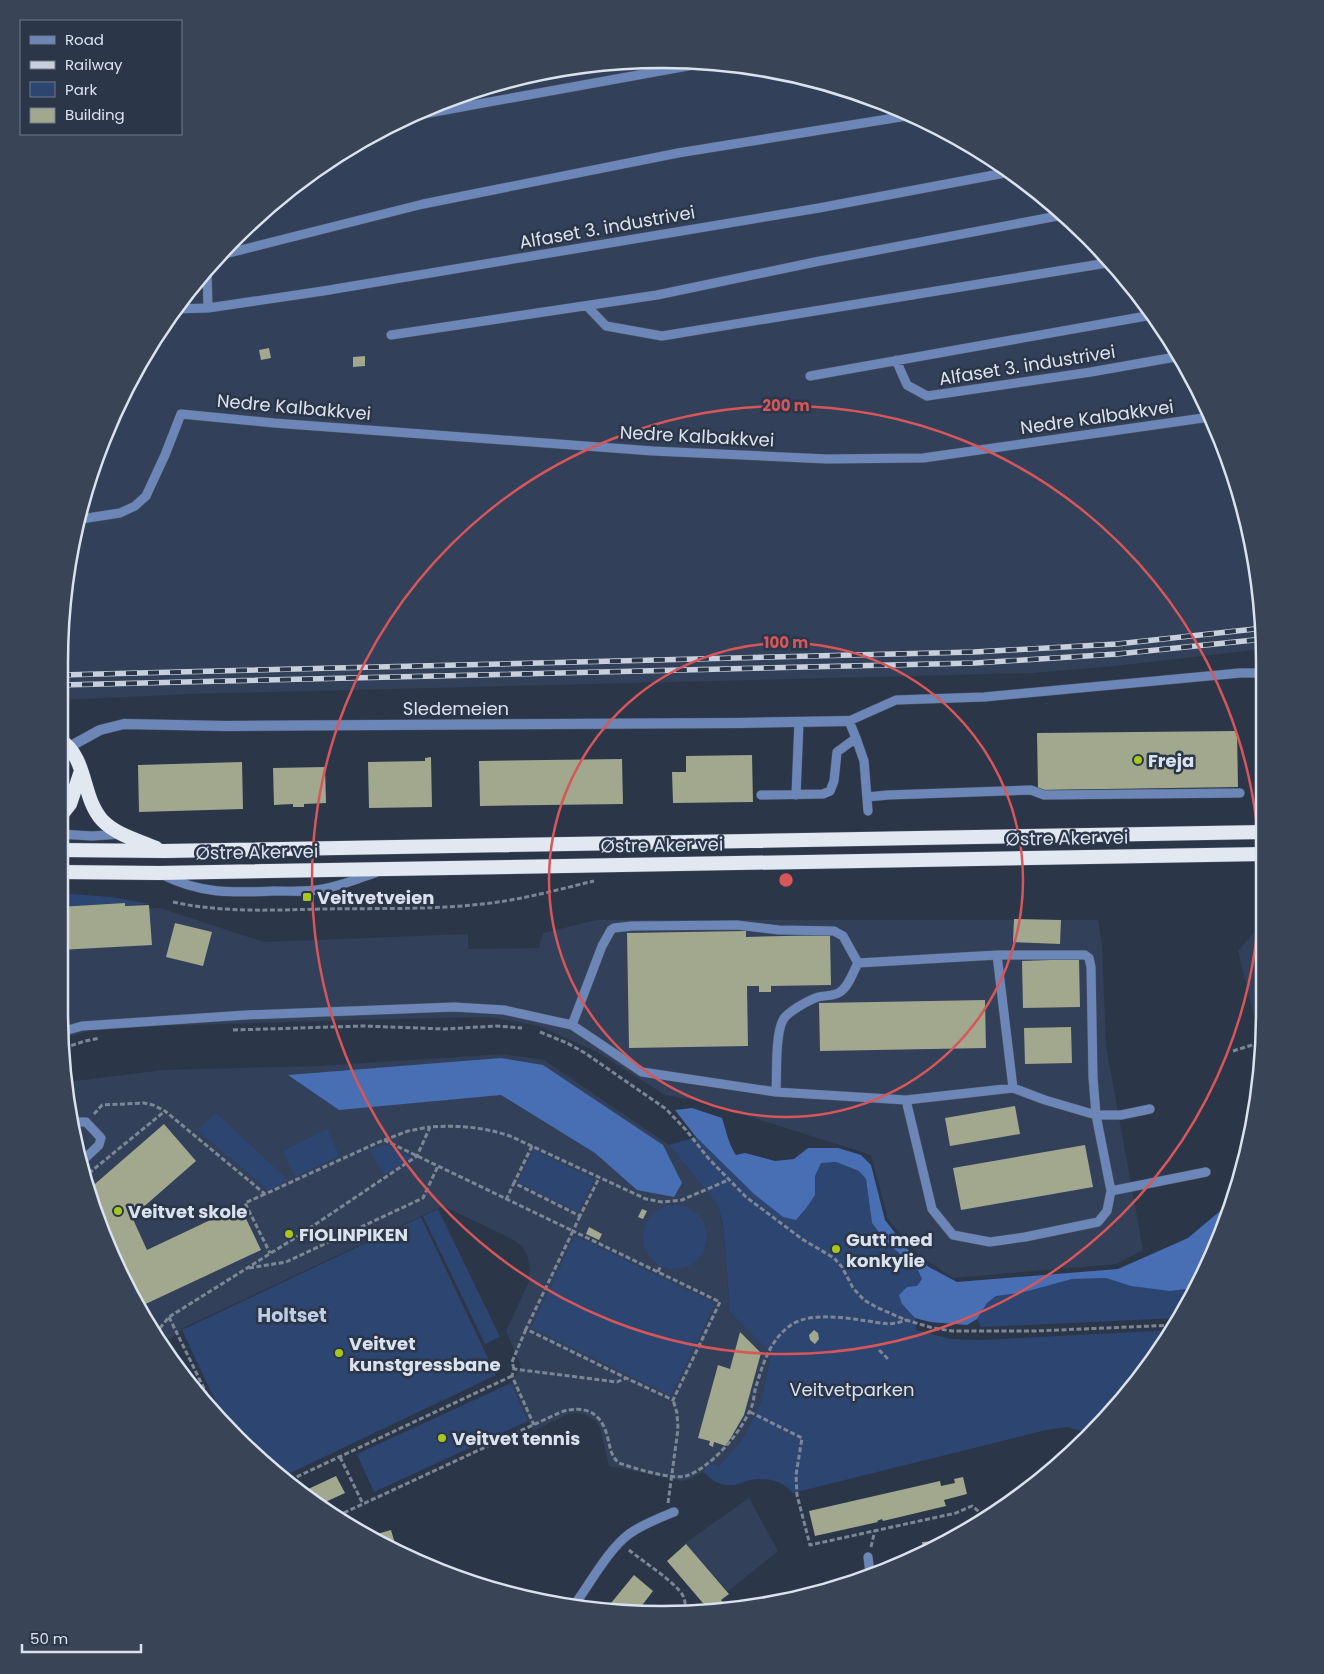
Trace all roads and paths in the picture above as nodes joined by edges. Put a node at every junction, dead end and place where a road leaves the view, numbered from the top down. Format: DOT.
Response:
graph roads {
  1 [pos="675,68"];
  2 [pos="439,111"];
  3 [pos="899,117"];
  4 [pos="1000,174"];
  5 [pos="1055,216"];
  6 [pos="232,252"];
  7 [pos="1103,264"];
  8 [pos="207,279"];
  9 [pos="587,306"];
  10 [pos="184,308"];
  11 [pos="208,308"];
  12 [pos="1145,316"];
  13 [pos="391,335"];
  14 [pos="1172,358"];
  15 [pos="896,360"];
  16 [pos="810,376"];
  17 [pos="1204,418"];
  18 [pos="86,518"];
  19 [pos="1256,673"];
  20 [pos="849,721"];
  21 [pos="800,722"];
  22 [pos="856,738"];
  23 [pos="68,743"];
  24 [pos="68,748"];
  25 [pos="81,771"];
  26 [pos="1240,793"];
  27 [pos="761,795"];
  28 [pos="796,795"];
  29 [pos="867,797"];
  30 [pos="68,807"];
  31 [pos="868,811"];
  32 [pos="1256,832"];
  33 [pos="123,834"];
  34 [pos="68,835"];
  35 [pos="68,850"];
  36 [pos="164,851"];
  37 [pos="1256,854"];
  38 [pos="391,868"];
  39 [pos="68,872"];
  40 [pos="159,873"];
  41 [pos="601,880"];
  42 [pos="173,902"];
  43 [pos="280,904"];
  44 [pos="280,910"];
  45 [pos="998,955"];
  46 [pos="858,963"];
  47 [pos="572,1025"];
  48 [pos="68,1030"];
  49 [pos="227,1030"];
  50 [pos="530,1030"];
  51 [pos="540,1032"];
  52 [pos="105,1038"];
  53 [pos="1255,1044"];
  54 [pos="69,1046"];
  55 [pos="1233,1051"];
  56 [pos="1013,1088"];
  57 [pos="776,1092"];
  58 [pos="906,1100"];
  59 [pos="1150,1109"];
  60 [pos="165,1111"];
  61 [pos="1096,1114"];
  62 [pos="78,1122"];
  63 [pos="86,1122"];
  64 [pos="430,1127"];
  65 [pos="384,1140"];
  66 [pos="532,1146"];
  67 [pos="417,1156"];
  68 [pos="86,1157"];
  69 [pos="438,1166"];
  70 [pos="90,1172"];
  71 [pos="1206,1172"];
  72 [pos="600,1178"];
  73 [pos="728,1180"];
  74 [pos="514,1184"];
  75 [pos="1111,1192"];
  76 [pos="265,1194"];
  77 [pos="506,1200"];
  78 [pos="580,1216"];
  79 [pos="573,1231"];
  80 [pos="270,1253"];
  81 [pos="661,1266"];
  82 [pos="246,1269"];
  83 [pos="658,1272"];
  84 [pos="169,1317"];
  85 [pos="906,1320"];
  86 [pos="1166,1326"];
  87 [pos="159,1329"];
  88 [pos="526,1329"];
  89 [pos="879,1350"];
  90 [pos="888,1358"];
  91 [pos="514,1369"];
  92 [pos="512,1376"];
  93 [pos="626,1378"];
  94 [pos="207,1394"];
  95 [pos="672,1400"];
  96 [pos="750,1412"];
  97 [pos="534,1425"];
  98 [pos="340,1457"];
  99 [pos="672,1477"];
  100 [pos="293,1478"];
  101 [pos="363,1504"];
  102 [pos="672,1512"];
  103 [pos="343,1513"];
  104 [pos="981,1513"];
  105 [pos="875,1530"];
  106 [pos="627,1548"];
  107 [pos="868,1557"];
  108 [pos="869,1569"];
  109 [pos="578,1600"];
  110 [pos="685,1605"];
  1 -- 2 [label="lane"];
  3 -- 6 [label="lane"];
  4 -- 11 [label="lane, Alfaset 3. industrivei"];
  5 -- 9 [label="lane"];
  7 -- 9 [label="lane"];
  8 -- 11 [label="lane"];
  9 -- 13 [label="lane"];
  10 -- 11 [label="lane, Alfaset 3. industrivei"];
  12 -- 15 [label="lane"];
  14 -- 15 [label="lane, Alfaset 3. industrivei"];
  15 -- 16 [label="lane"];
  17 -- 18 [label="lane, Nedre Kalbakkvei"];
  19 -- 20 [label="lane"];
  20 -- 21 [label="street, Sledemeien"];
  20 -- 22 [label="lane"];
  21 -- 23 [label="street, Sledemeien"];
  21 -- 28 [label="lane"];
  22 -- 28 [label="lane"];
  22 -- 29 [label="lane"];
  24 -- 25 [label="highway"];
  25 -- 30 [label="highway"];
  25 -- 33 [label="highway"];
  26 -- 29 [label="lane"];
  27 -- 28 [label="lane"];
  29 -- 31 [label="lane"];
  32 -- 36 [label="highway, Østre Aker vei"];
  33 -- 34 [label="lane"];
  33 -- 36 [label="highway"];
  35 -- 36 [label="highway, Østre Aker vei"];
  37 -- 38 [label="highway, Østre Aker vei"];
  38 -- 40 [label="highway, Østre Aker vei"];
  38 -- 40 [label="lane"];
  39 -- 40 [label="highway, Østre Aker vei"];
  41 -- 44 [label="path"];
  42 -- 44 [label="path"];
  43 -- 44 [label="path"];
  45 -- 46 [label="lane"];
  45 -- 56 [label="lane"];
  45 -- 61 [label="lane"];
  46 -- 47 [label="lane"];
  46 -- 57 [label="lane"];
  47 -- 48 [label="lane"];
  47 -- 57 [label="lane"];
  49 -- 50 [label="path"];
  51 -- 73 [label="path"];
  52 -- 54 [label="path"];
  53 -- 55 [label="path"];
  56 -- 58 [label="lane"];
  56 -- 61 [label="lane"];
  57 -- 58 [label="lane"];
  58 -- 75 [label="lane"];
  59 -- 61 [label="lane"];
  60 -- 63 [label="path"];
  60 -- 70 [label="path"];
  60 -- 76 [label="path"];
  61 -- 75 [label="lane"];
  62 -- 63 [label="lane"];
  63 -- 68 [label="lane"];
  64 -- 65 [label="path"];
  64 -- 66 [label="path"];
  64 -- 67 [label="path"];
  65 -- 67 [label="path"];
  65 -- 76 [label="path"];
  66 -- 72 [label="path"];
  66 -- 74 [label="path"];
  67 -- 69 [label="path"];
  67 -- 80 [label="path"];
  69 -- 77 [label="path"];
  69 -- 82 [label="path"];
  71 -- 75 [label="lane"];
  72 -- 73 [label="path"];
  72 -- 78 [label="path"];
  73 -- 85 [label="path"];
  74 -- 77 [label="path"];
  74 -- 78 [label="path"];
  76 -- 80 [label="path"];
  77 -- 79 [label="path"];
  78 -- 79 [label="path"];
  79 -- 83 [label="path"];
  79 -- 88 [label="path"];
  80 -- 82 [label="path"];
  81 -- 83 [label="path"];
  82 -- 84 [label="path"];
  83 -- 95 [label="path"];
  84 -- 87 [label="path"];
  84 -- 94 [label="path"];
  85 -- 86 [label="path"];
  85 -- 96 [label="path"];
  88 -- 91 [label="path"];
  88 -- 93 [label="path"];
  89 -- 90 [label="path"];
  91 -- 92 [label="path"];
  91 -- 93 [label="path"];
  92 -- 97 [label="path"];
  92 -- 98 [label="path"];
  93 -- 95 [label="path"];
  95 -- 99 [label="path"];
  96 -- 99 [label="path"];
  96 -- 105 [label="path"];
  97 -- 99 [label="path"];
  97 -- 101 [label="path"];
  98 -- 100 [label="path"];
  98 -- 101 [label="path"];
  99 -- 102 [label="path"];
  101 -- 103 [label="path"];
  102 -- 109 [label="lane"];
  104 -- 105 [label="path"];
  105 -- 107 [label="path"];
  106 -- 110 [label="path"];
  107 -- 108 [label="lane"];
}
